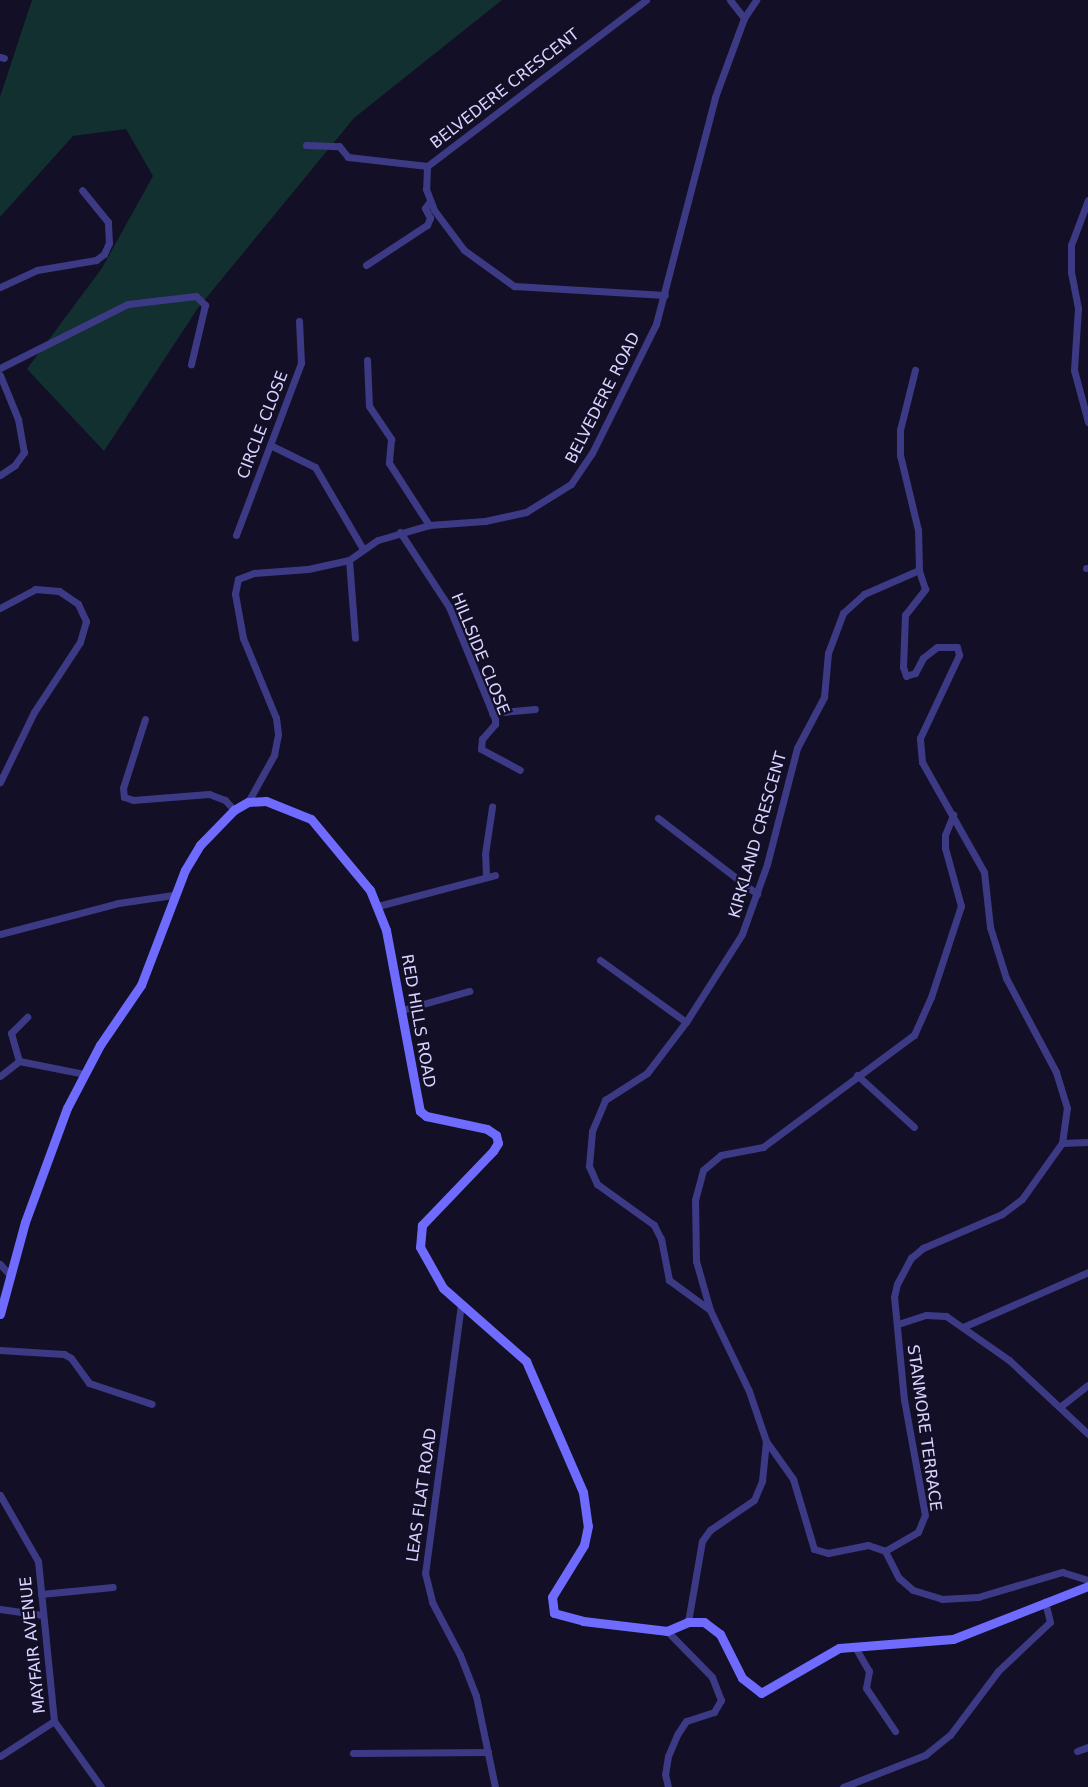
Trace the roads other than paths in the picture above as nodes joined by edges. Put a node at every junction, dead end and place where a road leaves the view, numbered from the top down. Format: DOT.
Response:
graph roads {
  1 [pos="646,0"];
  2 [pos="730,0"];
  3 [pos="756,0"];
  4 [pos="744,18"];
  5 [pos="306,146"];
  6 [pos="427,166"];
  7 [pos="82,190"];
  8 [pos="1088,200"];
  9 [pos="430,201"];
  10 [pos="366,265"];
  11 [pos="0,287"];
  12 [pos="665,295"];
  13 [pos="299,321"];
  14 [pos="367,360"];
  15 [pos="191,364"];
  16 [pos="0,368"];
  17 [pos="915,370"];
  18 [pos="0,375"];
  19 [pos="1088,422"];
  20 [pos="270,445"];
  21 [pos="0,475"];
  22 [pos="429,525"];
  23 [pos="400,532"];
  24 [pos="236,535"];
  25 [pos="363,549"];
  26 [pos="349,560"];
  27 [pos="919,570"];
  28 [pos="0,608"];
  29 [pos="355,638"];
  30 [pos="535,709"];
  31 [pos="492,712"];
  32 [pos="145,719"];
  33 [pos="520,770"];
  34 [pos="0,783"];
  35 [pos="248,802"];
  36 [pos="492,807"];
  37 [pos="234,810"];
  38 [pos="953,815"];
  39 [pos="658,818"];
  40 [pos="495,875"];
  41 [pos="486,877"];
  42 [pos="757,894"];
  43 [pos="173,895"];
  44 [pos="378,906"];
  45 [pos="0,934"];
  46 [pos="600,960"];
  47 [pos="469,991"];
  48 [pos="402,1010"];
  49 [pos="27,1017"];
  50 [pos="686,1022"];
  51 [pos="19,1061"];
  52 [pos="84,1074"];
  53 [pos="858,1075"];
  54 [pos="0,1076"];
  55 [pos="914,1127"];
  56 [pos="1088,1142"];
  57 [pos="1062,1143"];
  58 [pos="0,1264"];
  59 [pos="1088,1272"];
  60 [pos="10,1275"];
  61 [pos="461,1304"];
  62 [pos="710,1310"];
  63 [pos="0,1314"];
  64 [pos="898,1324"];
  65 [pos="963,1327"];
  66 [pos="0,1350"];
  67 [pos="1088,1385"];
  68 [pos="152,1404"];
  69 [pos="1061,1406"];
  70 [pos="1088,1434"];
  71 [pos="766,1441"];
  72 [pos="0,1495"];
  73 [pos="885,1551"];
  74 [pos="1088,1580"];
  75 [pos="1088,1586"];
  76 [pos="113,1587"];
  77 [pos="41,1594"];
  78 [pos="1045,1602"];
  79 [pos="0,1609"];
  80 [pos="43,1616"];
  81 [pos="688,1622"];
  82 [pos="667,1631"];
  83 [pos="855,1647"];
  84 [pos="54,1721"];
  85 [pos="895,1731"];
  86 [pos="1088,1747"];
  87 [pos="1077,1751"];
  88 [pos="488,1752"];
  89 [pos="353,1753"];
  90 [pos="0,1756"];
  91 [pos="101,1787"];
  92 [pos="495,1787"];
  93 [pos="668,1787"];
  94 [pos="843,1787"];
  1 -- 6 [label="street, BELVEDERE CRESCENT"];
  2 -- 4 [label="street"];
  3 -- 4 [label="street, BELVEDERE ROAD"];
  4 -- 12 [label="street, BELVEDERE ROAD"];
  5 -- 6 [label="street"];
  6 -- 9 [label="street, BELVEDERE CRESCENT"];
  7 -- 11 [label="street"];
  8 -- 19 [label="street"];
  9 -- 10 [label="street"];
  9 -- 12 [label="street, BELVEDERE CRESCENT"];
  12 -- 22 [label="street, BELVEDERE ROAD"];
  13 -- 20 [label="street, CIRCLE CLOSE"];
  14 -- 22 [label="street"];
  15 -- 16 [label="street"];
  17 -- 27 [label="street"];
  18 -- 21 [label="street"];
  20 -- 24 [label="street, CIRCLE CLOSE"];
  20 -- 25 [label="street"];
  22 -- 23 [label="street, BELVEDERE ROAD"];
  23 -- 25 [label="street, BELVEDERE ROAD"];
  23 -- 31 [label="street, HILLSIDE CLOSE"];
  25 -- 26 [label="street, BELVEDERE ROAD"];
  26 -- 29 [label="street"];
  26 -- 35 [label="street, BELVEDERE ROAD"];
  27 -- 38 [label="street, STANMORE TERRACE"];
  27 -- 42 [label="street, KIRKLAND CRESCENT"];
  28 -- 34 [label="street"];
  30 -- 31 [label="street"];
  31 -- 33 [label="street, HILLSIDE CLOSE"];
  32 -- 37 [label="street"];
  35 -- 37 [label="main road"];
  35 -- 44 [label="main road, RED HILLS ROAD"];
  36 -- 41 [label="street"];
  37 -- 43 [label="main road"];
  38 -- 53 [label="street"];
  38 -- 57 [label="street, STANMORE TERRACE"];
  39 -- 42 [label="street"];
  40 -- 41 [label="street"];
  41 -- 44 [label="street"];
  42 -- 50 [label="street, KIRKLAND CRESCENT"];
  43 -- 45 [label="street"];
  43 -- 52 [label="main road"];
  44 -- 48 [label="main road, RED HILLS ROAD"];
  46 -- 50 [label="street"];
  47 -- 48 [label="street"];
  48 -- 61 [label="main road, RED HILLS ROAD"];
  49 -- 51 [label="street"];
  50 -- 62 [label="street, KIRKLAND CRESCENT"];
  51 -- 52 [label="street"];
  51 -- 54 [label="street"];
  52 -- 60 [label="main road"];
  53 -- 55 [label="street"];
  53 -- 62 [label="street"];
  56 -- 57 [label="street"];
  57 -- 64 [label="street, STANMORE TERRACE"];
  58 -- 60 [label="street"];
  59 -- 65 [label="street"];
  60 -- 63 [label="main road"];
  61 -- 82 [label="main road, RED HILLS ROAD"];
  61 -- 88 [label="street, LEAS FLAT ROAD"];
  62 -- 71 [label="street"];
  64 -- 65 [label="street"];
  64 -- 73 [label="street, STANMORE TERRACE"];
  65 -- 69 [label="street"];
  66 -- 68 [label="street"];
  67 -- 69 [label="street"];
  69 -- 70 [label="street"];
  71 -- 73 [label="street"];
  71 -- 81 [label="street"];
  72 -- 77 [label="street, MAYFAIR AVENUE"];
  73 -- 74 [label="street"];
  75 -- 78 [label="main road"];
  76 -- 77 [label="street"];
  77 -- 80 [label="street, MAYFAIR AVENUE"];
  78 -- 83 [label="main road"];
  78 -- 94 [label="street"];
  79 -- 80 [label="street"];
  80 -- 84 [label="street, MAYFAIR AVENUE"];
  81 -- 82 [label="main road, RED HILLS ROAD"];
  81 -- 83 [label="main road"];
  82 -- 93 [label="street"];
  83 -- 85 [label="street"];
  84 -- 90 [label="street"];
  84 -- 91 [label="street, MAYFAIR AVENUE"];
  86 -- 87 [label="street"];
  88 -- 89 [label="street"];
  88 -- 92 [label="street, LEAS FLAT ROAD"];
}
